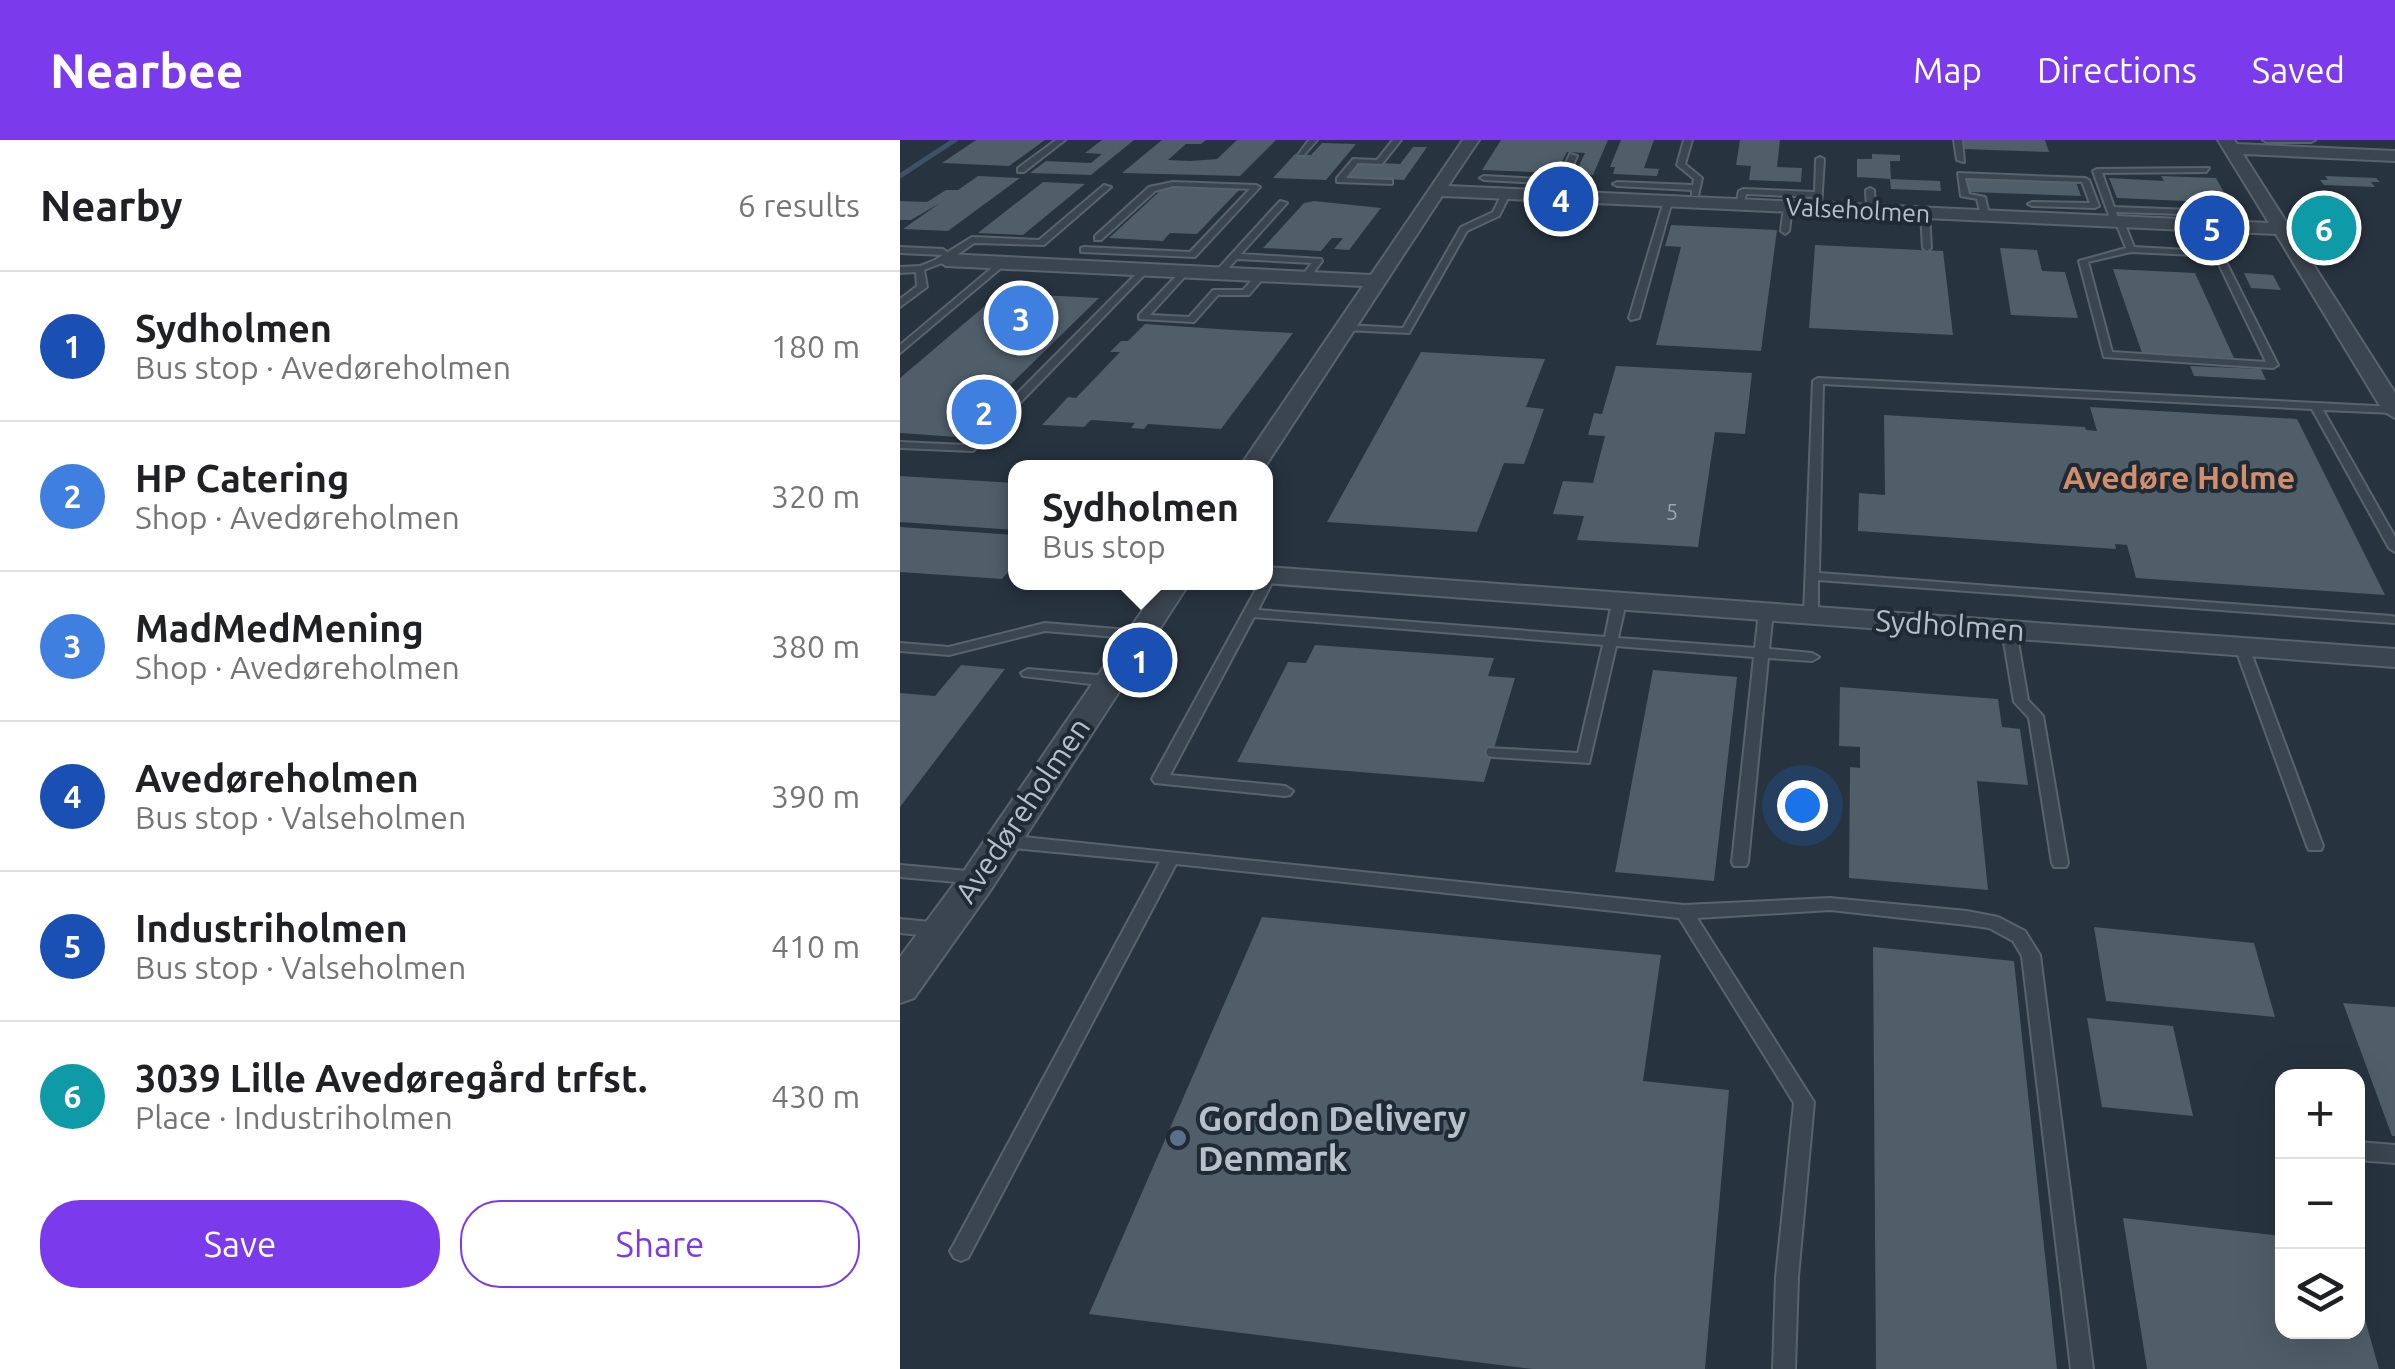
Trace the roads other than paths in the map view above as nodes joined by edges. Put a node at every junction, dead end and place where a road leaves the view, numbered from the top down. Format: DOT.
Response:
graph roads {
  1 [pos="1061,140"];
  2 [pos="1313,140"];
  3 [pos="1397,140"];
  4 [pos="1471,140"];
  5 [pos="1688,140"];
  6 [pos="1958,140"];
  7 [pos="2267,140"];
  8 [pos="2229,144"];
  9 [pos="2309,145"];
  10 [pos="1301,153"];
  11 [pos="1573,156"];
  12 [pos="2395,156"];
  13 [pos="1820,158"];
  14 [pos="1961,160"];
  15 [pos="1021,170"];
  16 [pos="2206,170"];
  17 [pos="1484,178"];
  18 [pos="1389,182"];
  19 [pos="1617,184"];
  20 [pos="1107,187"];
  21 [pos="1558,189"];
  22 [pos="1870,190"];
  23 [pos="1436,191"];
  24 [pos="1506,194"];
  25 [pos="1694,195"];
  26 [pos="1668,201"];
  27 [pos="1818,201"];
  28 [pos="1283,203"];
  29 [pos="1740,204"];
  30 [pos="2032,204"];
  31 [pos="1788,206"];
  32 [pos="1871,210"];
  33 [pos="1924,213"];
  34 [pos="2083,213"];
  35 [pos="2214,213"];
  36 [pos="1985,216"];
  37 [pos="2115,217"];
  38 [pos="2282,229"];
  39 [pos="1785,231"];
  40 [pos="1098,238"];
  41 [pos="1927,248"];
  42 [pos="900,250"];
  43 [pos="1099,250"];
  44 [pos="2132,250"];
  45 [pos="944,256"];
  46 [pos="1234,256"];
  47 [pos="1083,258"];
  48 [pos="1003,263"];
  49 [pos="1179,266"];
  50 [pos="900,270"];
  51 [pos="1145,270"];
  52 [pos="920,271"];
  53 [pos="1219,273"];
  54 [pos="1261,275"];
  55 [pos="1305,278"];
  56 [pos="1376,281"];
  57 [pos="900,304"];
  58 [pos="1634,318"];
  59 [pos="1345,328"];
  60 [pos="900,350"];
  61 [pos="2316,406"];
  62 [pos="2394,406"];
  63 [pos="900,444"];
  64 [pos="1256,460"];
  65 [pos="2395,548"];
  66 [pos="1273,575"];
  67 [pos="1812,576"];
  68 [pos="1171,590"];
  69 [pos="1261,590"];
  70 [pos="1619,602"];
  71 [pos="1766,612"];
  72 [pos="1250,613"];
  73 [pos="1811,615"];
  74 [pos="2394,622"];
  75 [pos="2009,630"];
  76 [pos="1140,635"];
  77 [pos="1610,640"];
  78 [pos="2242,647"];
  79 [pos="900,648"];
  80 [pos="1760,652"];
  81 [pos="1812,656"];
  82 [pos="2395,658"];
  83 [pos="1028,673"];
  84 [pos="1108,680"];
  85 [pos="1493,752"];
  86 [pos="1285,791"];
  87 [pos="1004,841"];
  88 [pos="2316,846"];
  89 [pos="1171,857"];
  90 [pos="1740,862"];
  91 [pos="2060,863"];
  92 [pos="900,871"];
  93 [pos="979,878"];
  94 [pos="1684,912"];
  95 [pos="900,926"];
  96 [pos="942,930"];
  97 [pos="900,987"];
  98 [pos="2365,1152"];
  99 [pos="2395,1154"];
  100 [pos="960,1251"];
  101 [pos="1784,1369"];
  102 [pos="2082,1369"];
  1 -- 15 [label="lane"];
  2 -- 10 [label="lane"];
  3 -- 18 [label="lane"];
  4 -- 23 [label="street"];
  5 -- 25 [label="lane"];
  6 -- 14 [label="lane"];
  7 -- 9 [label="lane"];
  8 -- 9 [label="street"];
  8 -- 38 [label="street"];
  9 -- 12 [label="street"];
  11 -- 21 [label="lane"];
  13 -- 27 [label="lane"];
  16 -- 37 [label="lane"];
  17 -- 21 [label="lane"];
  19 -- 25 [label="lane"];
  20 -- 45 [label="lane"];
  21 -- 24 [label="street, Valseholmen"];
  21 -- 26 [label="street, Valseholmen"];
  22 -- 32 [label="lane"];
  23 -- 24 [label="street, Valseholmen"];
  23 -- 56 [label="street"];
  24 -- 59 [label="lane"];
  25 -- 26 [label="street, Valseholmen"];
  25 -- 29 [label="street, Valseholmen"];
  26 -- 58 [label="lane"];
  27 -- 29 [label="lane"];
  27 -- 31 [label="street, Valseholmen"];
  27 -- 32 [label="street, Valseholmen"];
  28 -- 46 [label="lane"];
  29 -- 31 [label="street, Valseholmen"];
  30 -- 34 [label="lane"];
  31 -- 39 [label="lane"];
  32 -- 33 [label="street, Valseholmen"];
  33 -- 36 [label="street, Valseholmen"];
  33 -- 41 [label="lane"];
  34 -- 36 [label="street, Valseholmen"];
  34 -- 36 [label="lane"];
  34 -- 37 [label="street, Valseholmen"];
  35 -- 37 [label="lane"];
  37 -- 38 [label="street, Valseholmen"];
  37 -- 44 [label="lane"];
  38 -- 62 [label="street"];
  40 -- 49 [label="lane"];
  42 -- 45 [label="lane"];
  43 -- 47 [label="lane"];
  43 -- 47 [label="lane"];
  43 -- 49 [label="lane"];
  44 -- 44 [label="lane"];
  45 -- 48 [label="street"];
  45 -- 52 [label="lane"];
  46 -- 53 [label="lane"];
  46 -- 55 [label="lane"];
  47 -- 48 [label="street"];
  47 -- 51 [label="street"];
  48 -- 60 [label="lane"];
  49 -- 51 [label="street"];
  49 -- 53 [label="street"];
  49 -- 54 [label="lane"];
  50 -- 52 [label="lane"];
  51 -- 63 [label="lane"];
  52 -- 57 [label="lane"];
  53 -- 54 [label="street"];
  54 -- 55 [label="street"];
  55 -- 56 [label="street"];
  56 -- 59 [label="street"];
  59 -- 64 [label="street"];
  61 -- 62 [label="lane"];
  61 -- 65 [label="lane"];
  61 -- 67 [label="lane"];
  66 -- 70 [label="street, Sydholmen"];
  67 -- 73 [label="lane"];
  67 -- 74 [label="lane"];
  68 -- 76 [label="street, Avedøreholmen"];
  69 -- 72 [label="lane"];
  70 -- 71 [label="street, Sydholmen"];
  70 -- 77 [label="lane"];
  71 -- 73 [label="street, Sydholmen"];
  71 -- 80 [label="lane"];
  72 -- 77 [label="lane"];
  72 -- 86 [label="lane"];
  73 -- 75 [label="street, Sydholmen"];
  75 -- 78 [label="street, Sydholmen"];
  75 -- 91 [label="lane"];
  76 -- 79 [label="lane"];
  76 -- 84 [label="street, Avedøreholmen"];
  77 -- 80 [label="lane"];
  77 -- 85 [label="lane"];
  78 -- 82 [label="street, Sydholmen"];
  78 -- 88 [label="lane"];
  80 -- 81 [label="lane"];
  80 -- 90 [label="lane"];
  83 -- 84 [label="lane"];
  84 -- 87 [label="street, Avedøreholmen"];
  87 -- 89 [label="lane"];
  87 -- 93 [label="street, Avedøreholmen"];
  89 -- 94 [label="lane"];
  89 -- 100 [label="lane"];
  92 -- 93 [label="lane"];
  93 -- 96 [label="street, Avedøreholmen"];
  94 -- 101 [label="lane"];
  94 -- 102 [label="lane"];
  95 -- 96 [label="lane"];
  96 -- 97 [label="street, Avedøreholmen"];
  98 -- 99 [label="lane"];
}
